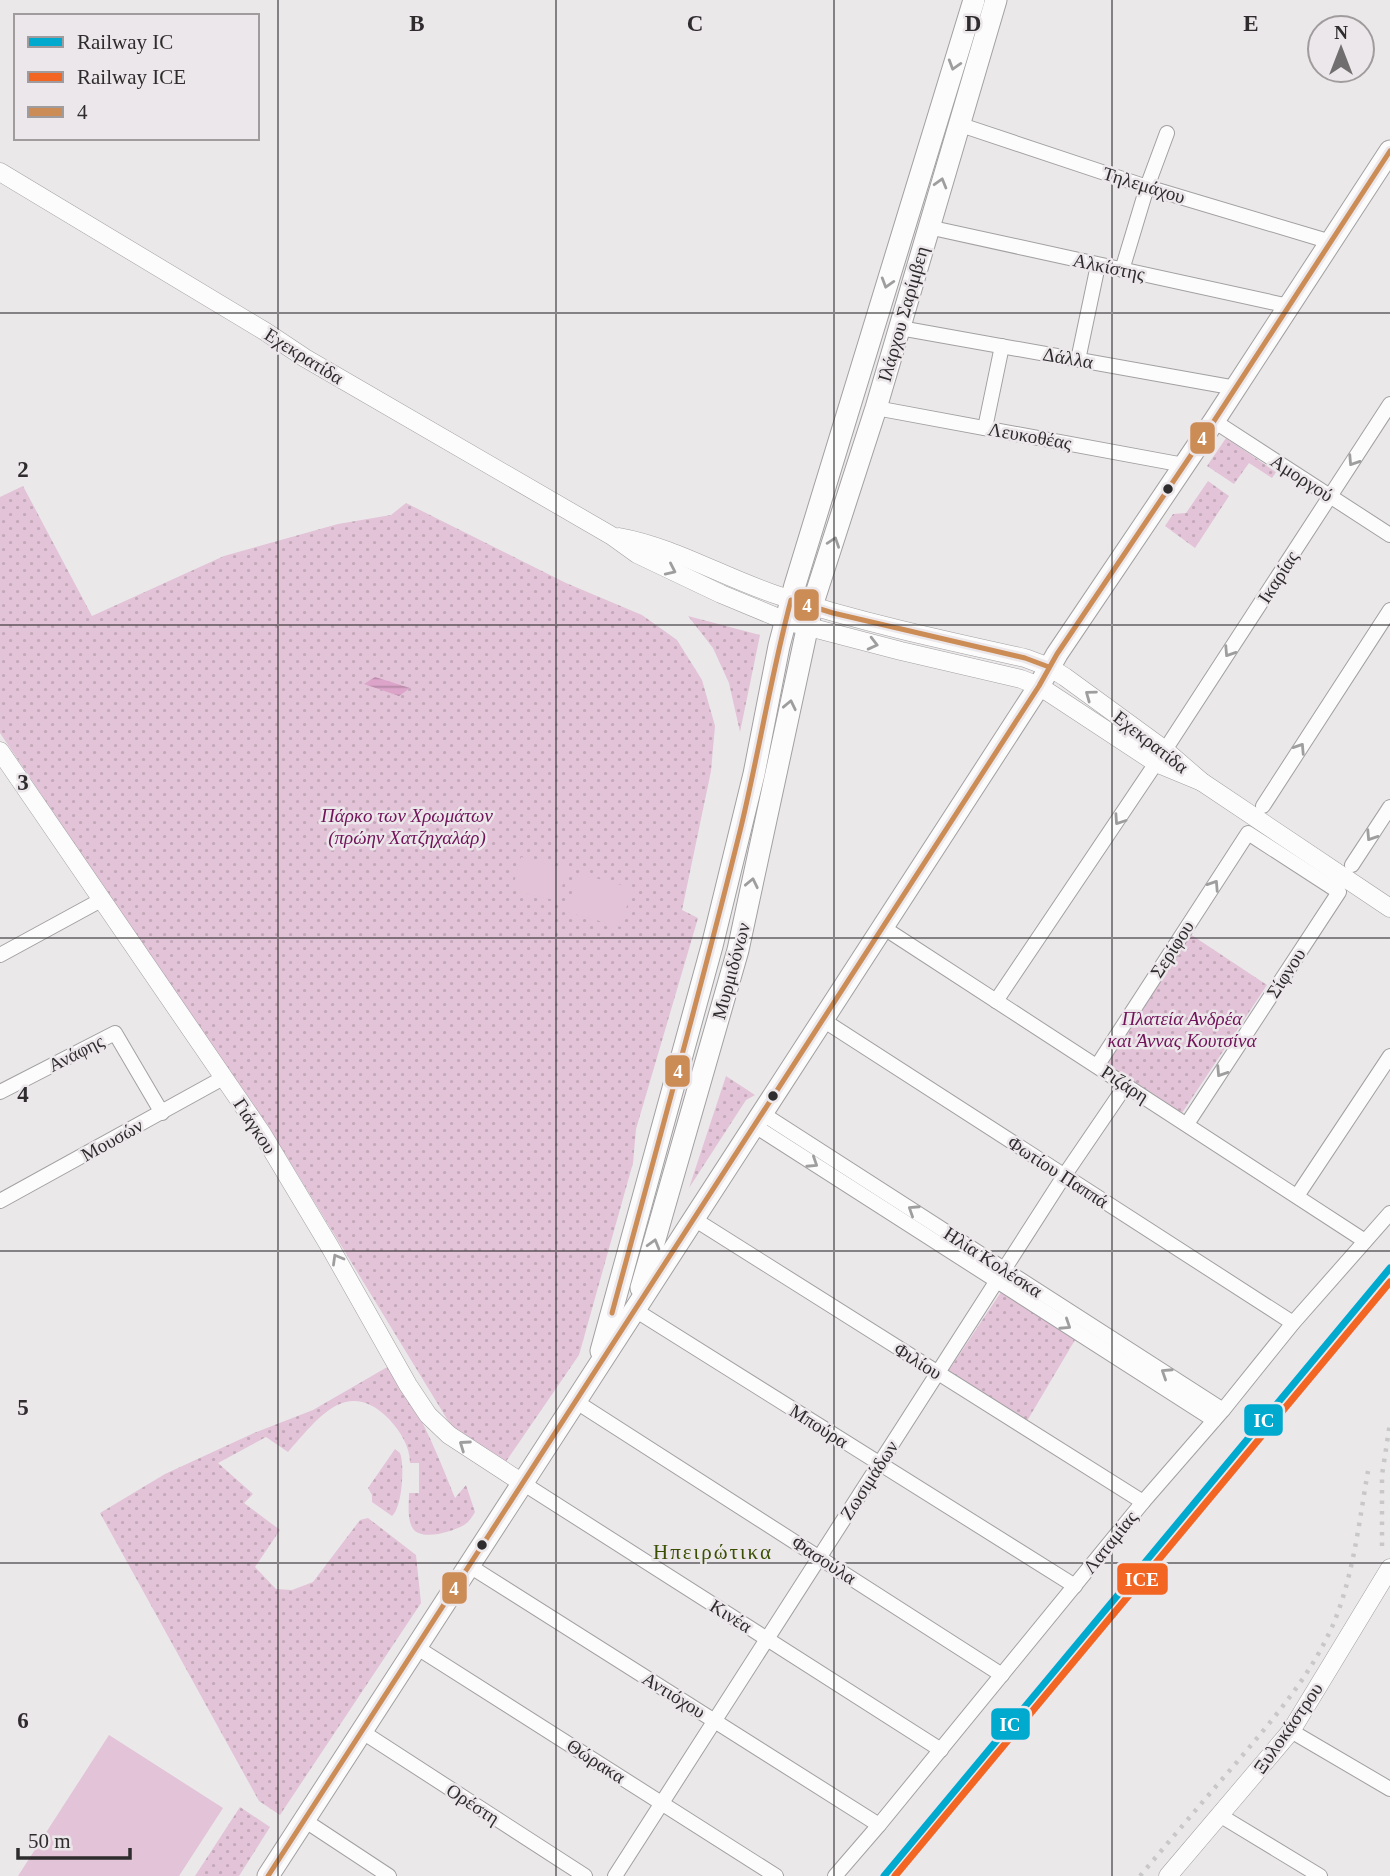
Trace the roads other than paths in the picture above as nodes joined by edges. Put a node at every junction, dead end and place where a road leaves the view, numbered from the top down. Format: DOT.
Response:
graph roads {
  1 [pos="974,0"];
  2 [pos="996,0"];
  3 [pos="958,124"];
  4 [pos="1167,133"];
  5 [pos="1390,151"];
  6 [pos="0,172"];
  7 [pos="1147,187"];
  8 [pos="928,227"];
  9 [pos="1331,242"];
  10 [pos="1098,265"];
  11 [pos="1122,270"];
  12 [pos="1289,306"];
  13 [pos="900,328"];
  14 [pos="1002,346"];
  15 [pos="1078,360"];
  16 [pos="1236,388"];
  17 [pos="1390,404"];
  18 [pos="876,408"];
  19 [pos="1214,421"];
  20 [pos="985,428"];
  21 [pos="1184,465"];
  22 [pos="1330,496"];
  23 [pos="1390,535"];
  24 [pos="789,610"];
  25 [pos="1390,610"];
  26 [pos="810,617"];
  27 [pos="1049,667"];
  28 [pos="1039,687"];
  29 [pos="0,751"];
  30 [pos="1161,757"];
  31 [pos="1263,806"];
  32 [pos="1390,807"];
  33 [pos="1248,833"];
  34 [pos="1352,865"];
  35 [pos="101,900"];
  36 [pos="1390,908"];
  37 [pos="884,928"];
  38 [pos="0,955"];
  39 [pos="996,1001"];
  40 [pos="823,1020"];
  41 [pos="1390,1056"];
  42 [pos="1097,1066"];
  43 [pos="223,1079"];
  44 [pos="1126,1085"];
  45 [pos="0,1092"];
  46 [pos="162,1113"];
  47 [pos="759,1120"];
  48 [pos="1187,1125"];
  49 [pos="1064,1176"];
  50 [pos="1297,1196"];
  51 [pos="0,1201"];
  52 [pos="1390,1213"];
  53 [pos="694,1219"];
  54 [pos="1365,1241"];
  55 [pos="1001,1275"];
  56 [pos="635,1310"];
  57 [pos="1293,1323"];
  58 [pos="596,1370"];
  59 [pos="938,1373"];
  60 [pos="575,1401"];
  61 [pos="1219,1415"];
  62 [pos="879,1464"];
  63 [pos="522,1482"];
  64 [pos="1143,1502"];
  65 [pos="819,1557"];
  66 [pos="468,1565"];
  67 [pos="1390,1568"];
  68 [pos="1075,1586"];
  69 [pos="767,1639"];
  70 [pos="416,1647"];
  71 [pos="1002,1675"];
  72 [pos="715,1721"];
  73 [pos="361,1731"];
  74 [pos="1291,1731"];
  75 [pos="941,1749"];
  76 [pos="1390,1789"];
  77 [pos="662,1803"];
  78 [pos="1221,1816"];
  79 [pos="304,1820"];
  80 [pos="879,1825"];
  81 [pos="268,1876"];
  82 [pos="389,1876"];
  83 [pos="585,1876"];
  84 [pos="615,1876"];
  85 [pos="776,1876"];
  86 [pos="835,1876"];
  87 [pos="1168,1876"];
  88 [pos="1320,1876"];
  1 -- 24 [label="main road, Ιλάρχου Σαρίμβεη, one-way"];
  2 -- 3 [label="main road, Ιλάρχου Σαρίμβεη"];
  3 -- 7 [label="street, Τηλεμάχου"];
  8 -- 3 [label="main road, Ιλάρχου Σαρίμβεη, one-way"];
  4 -- 7 [label="street"];
  5 -- 9 [label="main road"];
  6 -- 24 [label="street, Εχεκρατίδα"];
  7 -- 9 [label="street, Τηλεμάχου"];
  7 -- 11 [label="street"];
  8 -- 10 [label="street, Αλκίστης"];
  8 -- 13 [label="main road, Ιλάρχου Σαρίμβεη"];
  9 -- 12 [label="main road"];
  10 -- 11 [label="street, Αλκίστης"];
  10 -- 15 [label="street"];
  11 -- 12 [label="street, Αλκίστης"];
  12 -- 16 [label="main road"];
  13 -- 14 [label="street, Δάλλα"];
  13 -- 18 [label="main road, Ιλάρχου Σαρίμβεη"];
  14 -- 15 [label="street, Δάλλα"];
  14 -- 20 [label="street"];
  15 -- 16 [label="street, Δάλλα"];
  16 -- 19 [label="main road"];
  17 -- 22 [label="street, Ικαρίας, one-way"];
  18 -- 20 [label="street, Λευκοθέας"];
  26 -- 18 [label="main road, Ιλάρχου Σαρίμβεη, one-way"];
  19 -- 21 [label="main road"];
  19 -- 22 [label="street, Αμοργού"];
  20 -- 21 [label="street, Λευκοθέας"];
  21 -- 27 [label="main road"];
  22 -- 23 [label="street, Αμοργού"];
  22 -- 30 [label="street, Ικαρίας, one-way"];
  24 -- 26 [label="street, Εχεκρατίδα"];
  24 -- 58 [label="main road, Μυρμιδόνων"];
  31 -- 25 [label="street, one-way"];
  26 -- 27 [label="street, Εχεκρατίδα"];
  26 -- 28 [label="street, Εχεκρατίδα, one-way"];
  56 -- 26 [label="main road, Μυρμιδόνων, one-way"];
  27 -- 28 [label="main road"];
  30 -- 27 [label="street, Εχεκρατίδα, one-way"];
  28 -- 30 [label="street, Εχεκρατίδα"];
  28 -- 37 [label="main road"];
  29 -- 35 [label="street, Γιάγκου"];
  30 -- 36 [label="street, Εχεκρατίδα"];
  30 -- 39 [label="street, Ικαρίας, one-way"];
  32 -- 34 [label="street, one-way"];
  42 -- 33 [label="street, Σερίφου, one-way"];
  33 -- 48 [label="street, Σίφνου, one-way"];
  35 -- 38 [label="street"];
  35 -- 43 [label="street, Γιάγκου"];
  37 -- 39 [label="street, Ριζάρη"];
  37 -- 40 [label="main road"];
  39 -- 42 [label="street, Ριζάρη"];
  40 -- 47 [label="main road"];
  40 -- 49 [label="street, Φωτίου Παππά"];
  41 -- 50 [label="street"];
  42 -- 44 [label="street, Ριζάρη"];
  43 -- 46 [label="street, Μουσών"];
  63 -- 43 [label="street, Γιάγκου, one-way"];
  44 -- 48 [label="street, Ριζάρη"];
  44 -- 49 [label="street, Ζωσιμάδων"];
  45 -- 46 [label="street, Ανάφης"];
  46 -- 51 [label="street, Μουσών"];
  47 -- 53 [label="main road"];
  47 -- 55 [label="street, Ηλία Κολέσκα"];
  48 -- 50 [label="street, Ριζάρη"];
  49 -- 55 [label="street, Ζωσιμάδων"];
  49 -- 57 [label="street, Φωτίου Παππά"];
  50 -- 54 [label="street, Ριζάρη"];
  52 -- 54 [label="street, Λαταμίας"];
  53 -- 56 [label="main road"];
  53 -- 59 [label="street, Φιλίου"];
  54 -- 57 [label="street, Λαταμίας"];
  55 -- 59 [label="street, Ζωσιμάδων"];
  55 -- 61 [label="street, Ηλία Κολέσκα"];
  56 -- 58 [label="main road"];
  56 -- 62 [label="street, Μπούρα"];
  57 -- 61 [label="street, Λαταμίας"];
  58 -- 60 [label="main road"];
  59 -- 62 [label="street, Ζωσιμάδων"];
  59 -- 64 [label="street, Φιλίου"];
  60 -- 63 [label="main road"];
  60 -- 65 [label="street, Φασούλα"];
  61 -- 64 [label="street, Λαταμίας"];
  62 -- 65 [label="street, Ζωσιμάδων"];
  62 -- 68 [label="street, Μπούρα"];
  63 -- 66 [label="main road"];
  63 -- 69 [label="street, Κινέα"];
  64 -- 68 [label="street, Λαταμίας"];
  65 -- 69 [label="street, Ζωσιμάδων"];
  65 -- 71 [label="street, Φασούλα"];
  66 -- 70 [label="main road"];
  66 -- 72 [label="street, Αντιόχου"];
  67 -- 74 [label="street, Ξυλοκάστρου"];
  68 -- 71 [label="street, Λαταμίας"];
  69 -- 72 [label="street, Ζωσιμάδων"];
  69 -- 75 [label="street, Κινέα"];
  70 -- 73 [label="main road"];
  70 -- 77 [label="street, Θώρακα"];
  71 -- 75 [label="street, Λαταμίας"];
  72 -- 77 [label="street, Ζωσιμάδων"];
  72 -- 80 [label="street, Αντιόχου"];
  73 -- 79 [label="main road"];
  73 -- 83 [label="street, Ορέστη"];
  74 -- 76 [label="street"];
  74 -- 78 [label="street, Ξυλοκάστρου"];
  75 -- 80 [label="street, Λαταμίας"];
  77 -- 84 [label="street, Ζωσιμάδων"];
  77 -- 85 [label="street, Θώρακα"];
  78 -- 87 [label="street, Ξυλοκάστρου"];
  78 -- 88 [label="street"];
  79 -- 81 [label="main road"];
  79 -- 82 [label="street"];
  80 -- 86 [label="street, Λαταμίας"];
}
